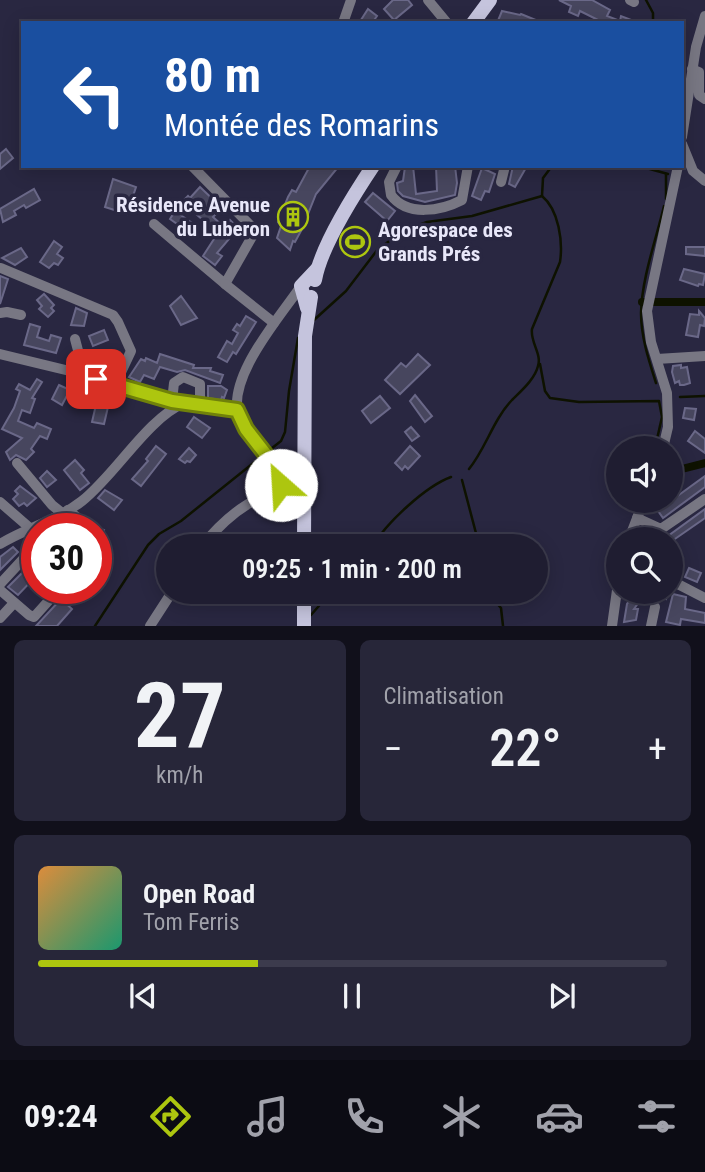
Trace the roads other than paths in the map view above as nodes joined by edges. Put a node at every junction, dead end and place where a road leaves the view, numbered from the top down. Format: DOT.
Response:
graph roads {
  1 [pos="351,0"];
  2 [pos="428,0"];
  3 [pos="483,3"];
  4 [pos="705,16"];
  5 [pos="344,21"];
  6 [pos="445,21"];
  7 [pos="475,21"];
  8 [pos="692,69"];
  9 [pos="705,99"];
  10 [pos="684,123"];
  11 [pos="684,149"];
  12 [pos="194,168"];
  13 [pos="372,168"];
  14 [pos="396,168"];
  15 [pos="468,168"];
  16 [pos="504,168"];
  17 [pos="678,168"];
  18 [pos="705,181"];
  19 [pos="501,182"];
  20 [pos="153,224"];
  21 [pos="1,268"];
  22 [pos="225,284"];
  23 [pos="307,292"];
  24 [pos="0,313"];
  25 [pos="21,314"];
  26 [pos="274,323"];
  27 [pos="75,339"];
  28 [pos="0,354"];
  29 [pos="705,356"];
  30 [pos="657,359"];
  31 [pos="78,373"];
  32 [pos="116,385"];
  33 [pos="178,402"];
  34 [pos="200,406"];
  35 [pos="237,410"];
  36 [pos="665,436"];
  37 [pos="17,463"];
  38 [pos="705,499"];
  39 [pos="0,502"];
  40 [pos="65,511"];
  41 [pos="62,513"];
  42 [pos="68,513"];
  43 [pos="639,513"];
  44 [pos="637,518"];
  45 [pos="21,519"];
  46 [pos="634,527"];
  47 [pos="214,534"];
  48 [pos="304,534"];
  49 [pos="21,535"];
  50 [pos="0,544"];
  51 [pos="21,561"];
  52 [pos="0,584"];
  53 [pos="683,587"];
  54 [pos="0,590"];
  55 [pos="705,598"];
  56 [pos="14,603"];
  57 [pos="47,604"];
  58 [pos="164,604"];
  59 [pos="304,604"];
  60 [pos="615,604"];
  61 [pos="655,607"];
  62 [pos="30,616"];
  63 [pos="0,618"];
  64 [pos="21,626"];
  65 [pos="150,626"];
  66 [pos="304,626"];
  67 [pos="612,626"];
  68 [pos="651,626"];
  1 -- 5 [label="street"];
  2 -- 6 [label="street"];
  3 -- 7 [label="main road"];
  4 -- 8 [label="street"];
  8 -- 9 [label="street"];
  8 -- 10 [label="street"];
  11 -- 18 [label="street"];
  12 -- 22 [label="street"];
  13 -- 23 [label="main road"];
  14 -- 15 [label="street"];
  16 -- 19 [label="street"];
  17 -- 30 [label="street"];
  20 -- 22 [label="street"];
  21 -- 32 [label="street"];
  22 -- 26 [label="street"];
  23 -- 26 [label="street"];
  23 -- 48 [label="main road"];
  24 -- 25 [label="street"];
  26 -- 35 [label="street"];
  27 -- 31 [label="street"];
  28 -- 31 [label="street"];
  29 -- 30 [label="street"];
  30 -- 36 [label="street"];
  31 -- 32 [label="street"];
  32 -- 33 [label="street"];
  33 -- 34 [label="street"];
  33 -- 34 [label="street"];
  33 -- 40 [label="street"];
  34 -- 35 [label="street"];
  35 -- 47 [label="street"];
  37 -- 40 [label="street"];
  38 -- 44 [label="street"];
  39 -- 45 [label="street"];
  40 -- 41 [label="street"];
  40 -- 42 [label="street"];
  43 -- 44 [label="street"];
  44 -- 46 [label="street"];
  49 -- 50 [label="street"];
  51 -- 52 [label="street"];
  53 -- 55 [label="street"];
  54 -- 56 [label="street"];
  56 -- 62 [label="street"];
  56 -- 63 [label="street"];
  57 -- 62 [label="street"];
  58 -- 65 [label="street"];
  59 -- 66 [label="main road"];
  60 -- 67 [label="street"];
  61 -- 68 [label="street"];
  62 -- 64 [label="street"];
}
